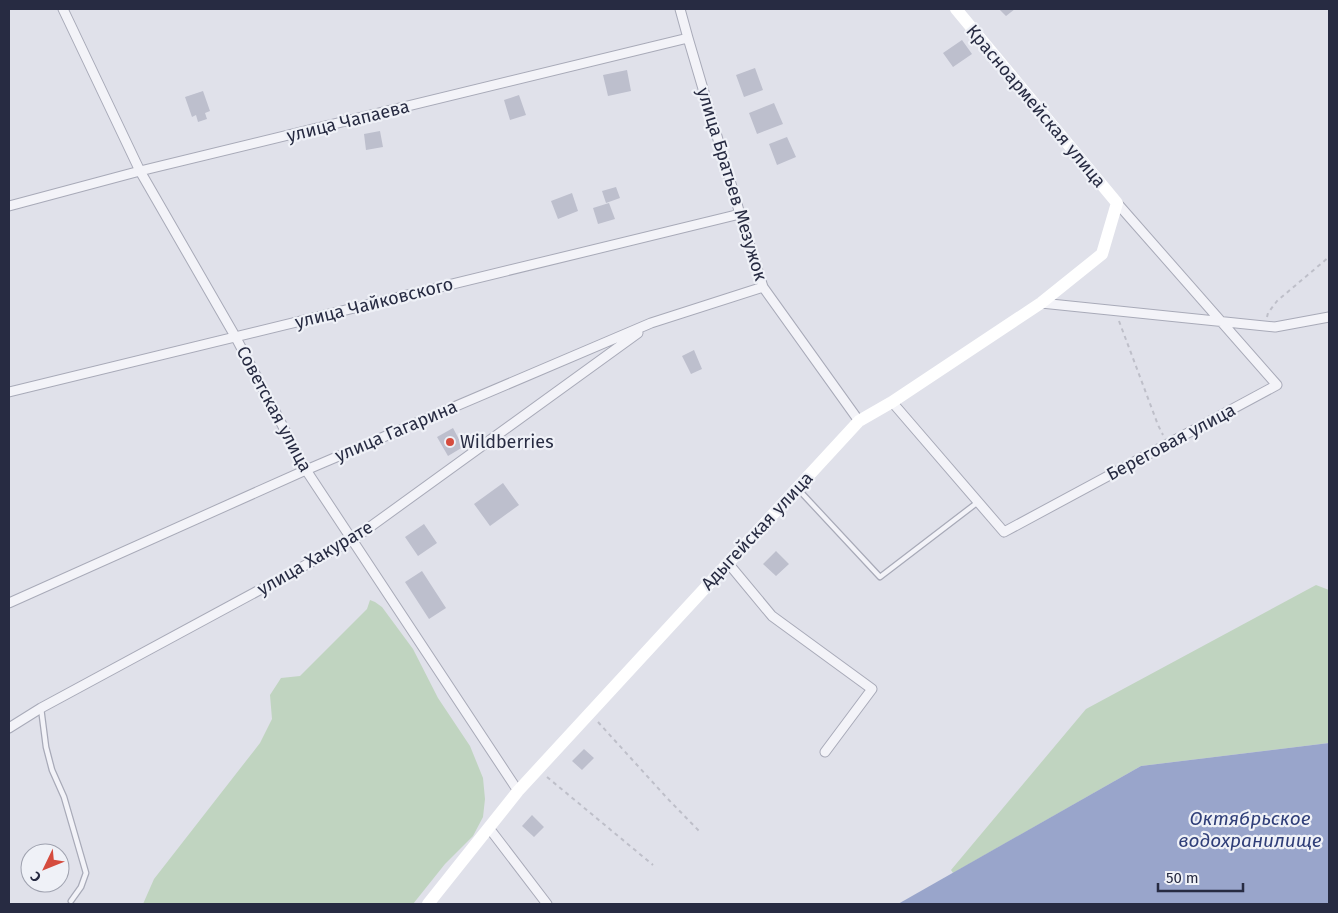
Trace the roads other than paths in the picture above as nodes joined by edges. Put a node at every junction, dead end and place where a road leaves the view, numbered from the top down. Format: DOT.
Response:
graph roads {
  1 [pos="63,9"];
  2 [pos="680,9"];
  3 [pos="956,9"];
  4 [pos="688,38"];
  5 [pos="140,171"];
  6 [pos="1117,203"];
  7 [pos="9,206"];
  8 [pos="740,214"];
  9 [pos="763,287"];
  10 [pos="1041,303"];
  11 [pos="1329,316"];
  12 [pos="1221,322"];
  13 [pos="651,323"];
  14 [pos="235,336"];
  15 [pos="9,392"];
  16 [pos="892,402"];
  17 [pos="859,421"];
  18 [pos="306,470"];
  19 [pos="797,488"];
  20 [pos="978,502"];
  21 [pos="352,540"];
  22 [pos="728,563"];
  23 [pos="9,603"];
  24 [pos="41,708"];
  25 [pos="9,728"];
  26 [pos="825,752"];
  27 [pos="518,791"];
  28 [pos="489,828"];
  29 [pos="71,901"];
  30 [pos="428,904"];
  31 [pos="547,904"];
  1 -- 5 [label="street, Советская улица"];
  2 -- 4 [label="street, улица Братьев Мезужок"];
  3 -- 6 [label="main road, Красноармейская улица"];
  4 -- 5 [label="street, улица Чапаева"];
  4 -- 8 [label="street, улица Братьев Мезужок"];
  5 -- 7 [label="street, улица Чапаева"];
  5 -- 14 [label="street, Советская улица"];
  6 -- 10 [label="main road, Адыгейская улица"];
  6 -- 12 [label="street, Береговая улица"];
  8 -- 9 [label="street, улица Братьев Мезужок"];
  8 -- 14 [label="street, улица Чайковского"];
  9 -- 13 [label="street, улица Гагарина"];
  9 -- 17 [label="street, улица Братьев Мезужок"];
  10 -- 12 [label="street"];
  10 -- 16 [label="main road, Адыгейская улица"];
  11 -- 12 [label="street"];
  12 -- 20 [label="street, Береговая улица"];
  13 -- 18 [label="street, улица Гагарина"];
  13 -- 21 [label="street, улица Хакурате"];
  14 -- 15 [label="street, улица Чайковского"];
  14 -- 18 [label="street, Советская улица"];
  16 -- 17 [label="main road, Адыгейская улица"];
  16 -- 20 [label="street, Береговая улица"];
  17 -- 19 [label="main road, Адыгейская улица"];
  18 -- 21 [label="street, Советская улица"];
  18 -- 23 [label="street, улица Гагарина"];
  19 -- 20 [label="lane"];
  19 -- 22 [label="main road, Адыгейская улица"];
  21 -- 24 [label="street, улица Хакурате"];
  21 -- 27 [label="street, Советская улица"];
  22 -- 26 [label="street"];
  22 -- 27 [label="main road, Адыгейская улица"];
  24 -- 25 [label="street, улица Хакурате"];
  24 -- 29 [label="lane"];
  27 -- 28 [label="main road, Адыгейская улица"];
  28 -- 30 [label="main road, Адыгейская улица"];
  28 -- 31 [label="street"];
}
